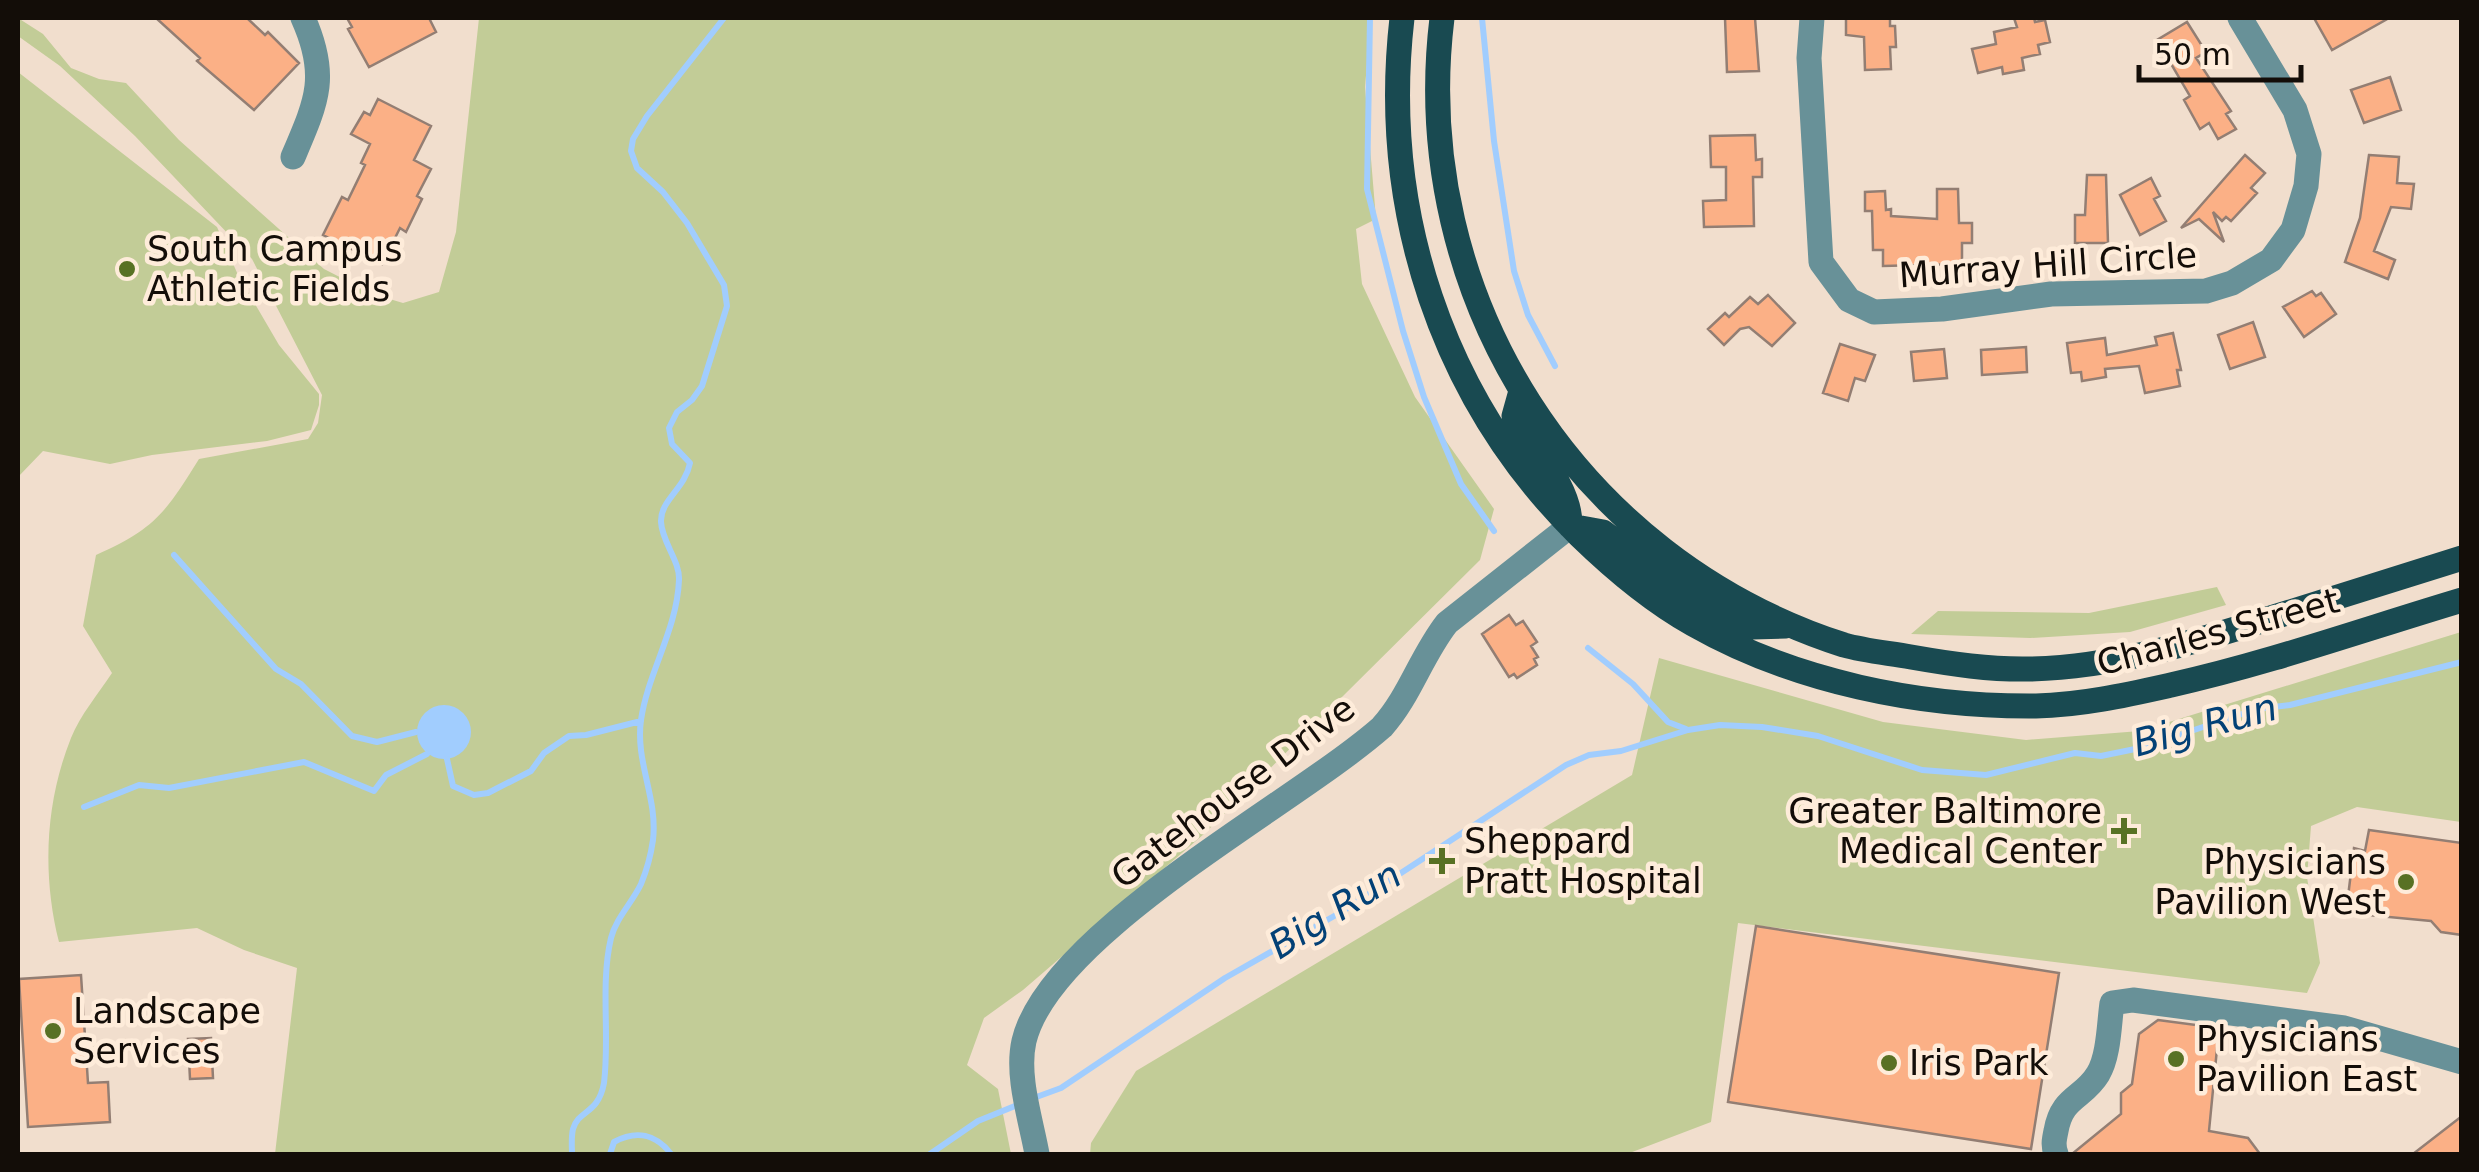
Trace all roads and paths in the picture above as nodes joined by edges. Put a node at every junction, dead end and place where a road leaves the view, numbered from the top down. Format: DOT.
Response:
graph roads {
  1 [pos="303,18"];
  2 [pos="1402,18"];
  3 [pos="1442,18"];
  4 [pos="1812,18"];
  5 [pos="2240,18"];
  6 [pos="293,157"];
  7 [pos="1521,391"];
  8 [pos="1570,526"];
  9 [pos="2462,558"];
  10 [pos="2462,600"];
  11 [pos="1794,626"];
  12 [pos="2462,1062"];
  13 [pos="1036,1149"];
  14 [pos="2056,1154"];
  1 -- 6 [label="street"];
  2 -- 8 [label="main road, Charles Street"];
  3 -- 7 [label="main road, Charles Street"];
  4 -- 5 [label="street, Murray Hill Circle"];
  7 -- 8 [label="main road"];
  7 -- 11 [label="main road, Charles Street"];
  8 -- 10 [label="main road, Charles Street"];
  8 -- 11 [label="main road"];
  8 -- 13 [label="street, Gatehouse Drive"];
  9 -- 11 [label="main road, Charles Street"];
  12 -- 14 [label="street"];
}
